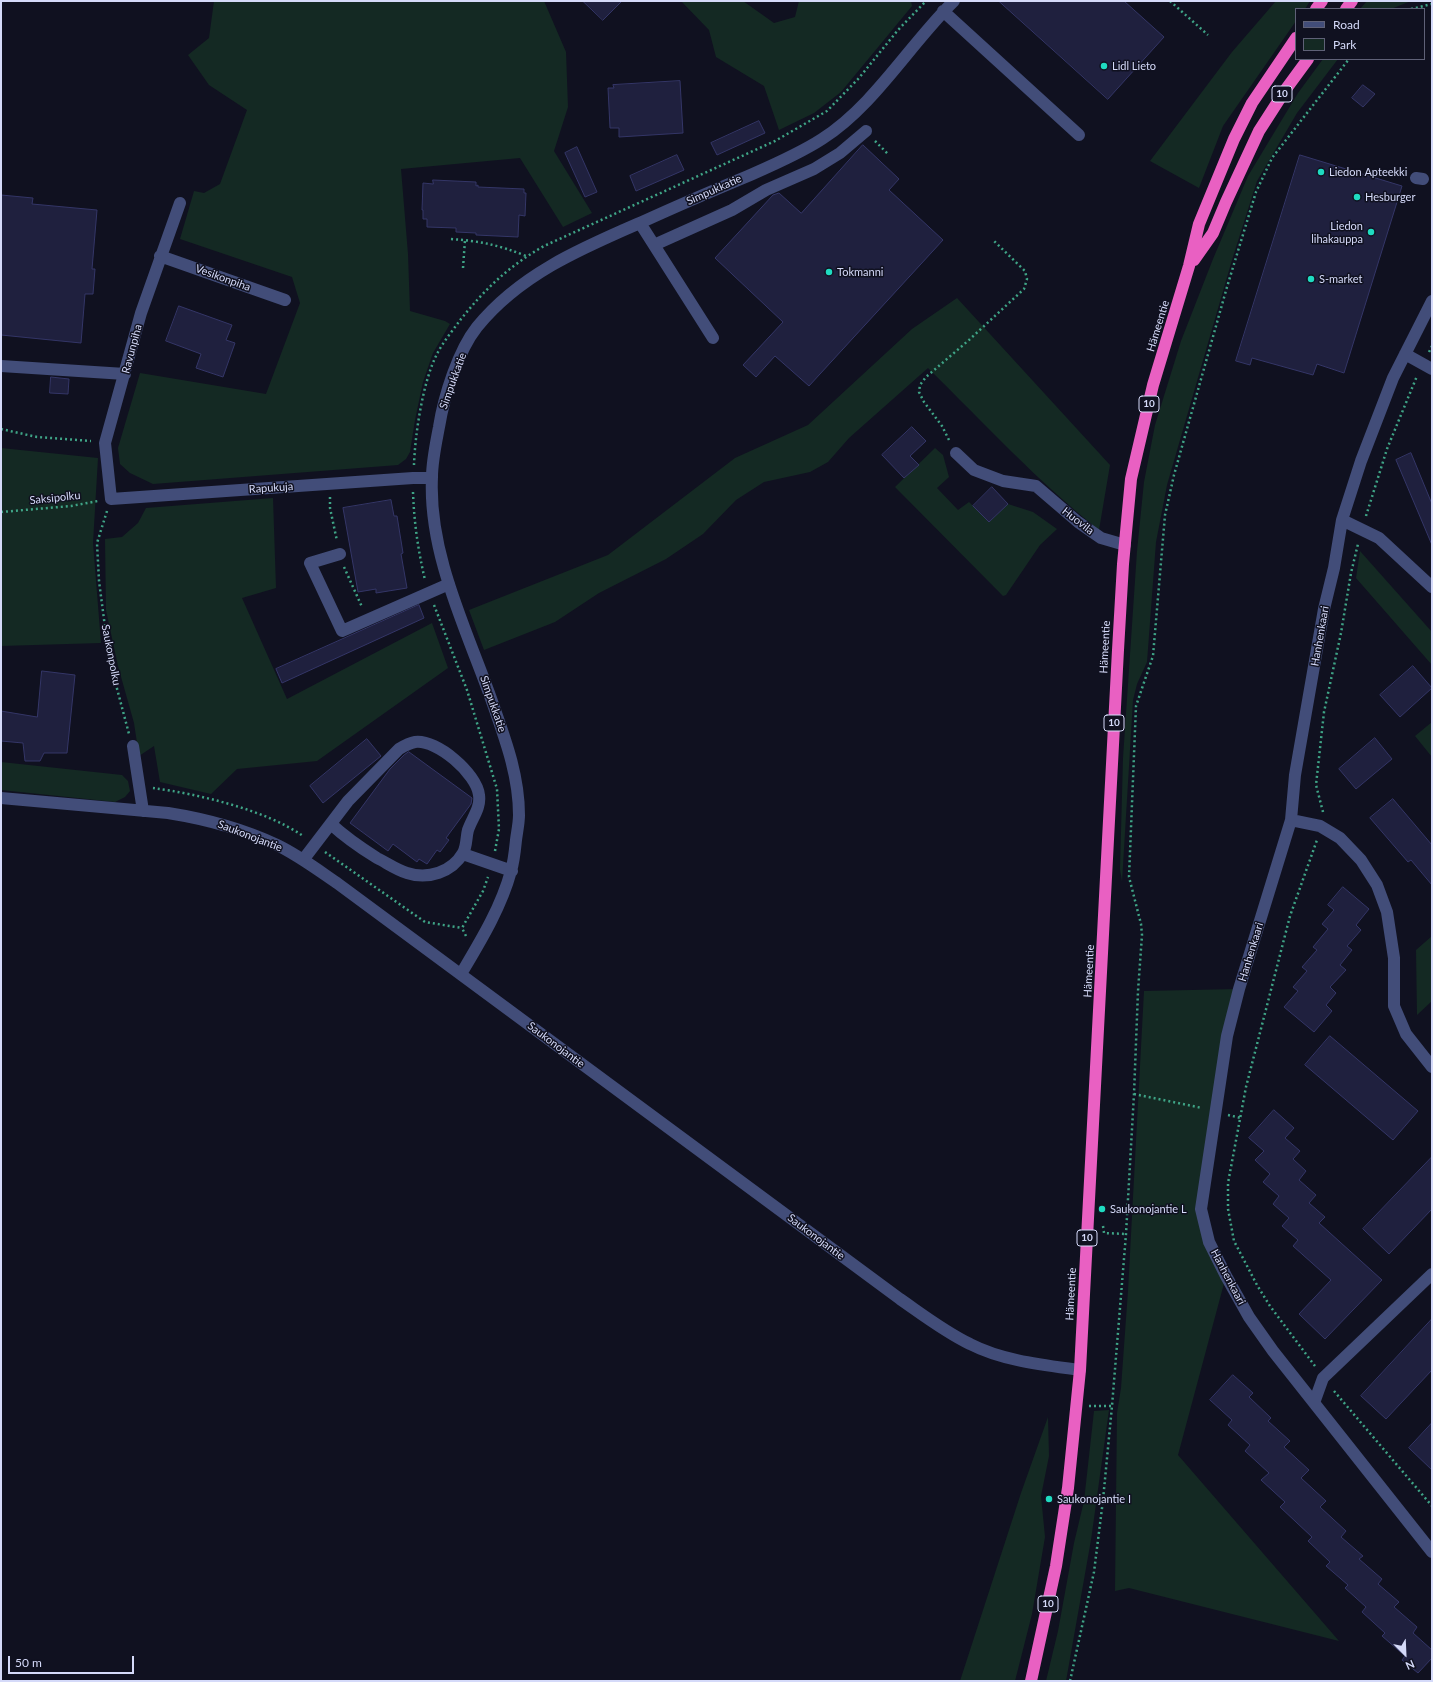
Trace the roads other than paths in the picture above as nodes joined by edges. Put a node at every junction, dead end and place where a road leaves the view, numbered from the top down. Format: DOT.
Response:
graph roads {
  1 [pos="954,1"];
  2 [pos="943,12"];
  3 [pos="1295,39"];
  4 [pos="1307,60"];
  5 [pos="866,131"];
  6 [pos="1079,135"];
  7 [pos="180,203"];
  8 [pos="640,223"];
  9 [pos="654,245"];
  10 [pos="160,256"];
  11 [pos="1189,266"];
  12 [pos="285,300"];
  13 [pos="1432,301"];
  14 [pos="713,338"];
  15 [pos="1405,354"];
  16 [pos="1,366"];
  17 [pos="1427,366"];
  18 [pos="125,374"];
  19 [pos="956,453"];
  20 [pos="432,478"];
  21 [pos="111,499"];
  22 [pos="1342,520"];
  23 [pos="1125,545"];
  24 [pos="340,554"];
  25 [pos="449,584"];
  26 [pos="1432,587"];
  27 [pos="133,746"];
  28 [pos="1,798"];
  29 [pos="143,811"];
  30 [pos="1291,820"];
  31 [pos="331,824"];
  32 [pos="463,854"];
  33 [pos="303,860"];
  34 [pos="512,871"];
  35 [pos="461,974"];
  36 [pos="1432,1067"];
  37 [pos="1432,1274"];
  38 [pos="1080,1370"];
  39 [pos="1314,1403"];
  40 [pos="1432,1551"];
  41 [pos="1031,1681"];
  1 -- 2 [label="street, Simpukkatie"];
  2 -- 6 [label="street"];
  2 -- 8 [label="street, Simpukkatie"];
  3 -- 11 [label="highway, Hämeentie / 10"];
  4 -- 11 [label="highway, Hämeentie / 10"];
  5 -- 9 [label="street"];
  7 -- 10 [label="street, Ravunpiha"];
  8 -- 9 [label="street"];
  8 -- 20 [label="street, Simpukkatie"];
  9 -- 14 [label="street"];
  10 -- 12 [label="street, Vesikonpiha"];
  10 -- 18 [label="street, Ravunpiha"];
  11 -- 23 [label="highway, Hämeentie / 10"];
  13 -- 15 [label="street, Hanhenkaari"];
  15 -- 17 [label="street"];
  15 -- 22 [label="street, Hanhenkaari"];
  16 -- 18 [label="street"];
  18 -- 21 [label="street, Ravunpiha"];
  19 -- 23 [label="street, Huovila"];
  20 -- 21 [label="street, Rapukuja"];
  20 -- 25 [label="street, Simpukkatie"];
  22 -- 26 [label="street"];
  22 -- 30 [label="street, Hanhenkaari"];
  23 -- 38 [label="highway, Hämeentie / 10"];
  24 -- 25 [label="street"];
  25 -- 34 [label="street, Simpukkatie"];
  27 -- 29 [label="street"];
  28 -- 29 [label="street, Saukonojantie"];
  29 -- 33 [label="street, Saukonojantie"];
  30 -- 36 [label="street"];
  30 -- 39 [label="street, Hanhenkaari"];
  31 -- 32 [label="street"];
  31 -- 32 [label="street"];
  31 -- 33 [label="street"];
  32 -- 34 [label="street"];
  33 -- 35 [label="street, Saukonojantie"];
  34 -- 35 [label="street, Simpukkatie"];
  35 -- 38 [label="street, Saukonojantie"];
  37 -- 39 [label="street"];
  38 -- 41 [label="highway, Hämeentie / 10"];
  39 -- 40 [label="street, Hanhenkaari"];
}
